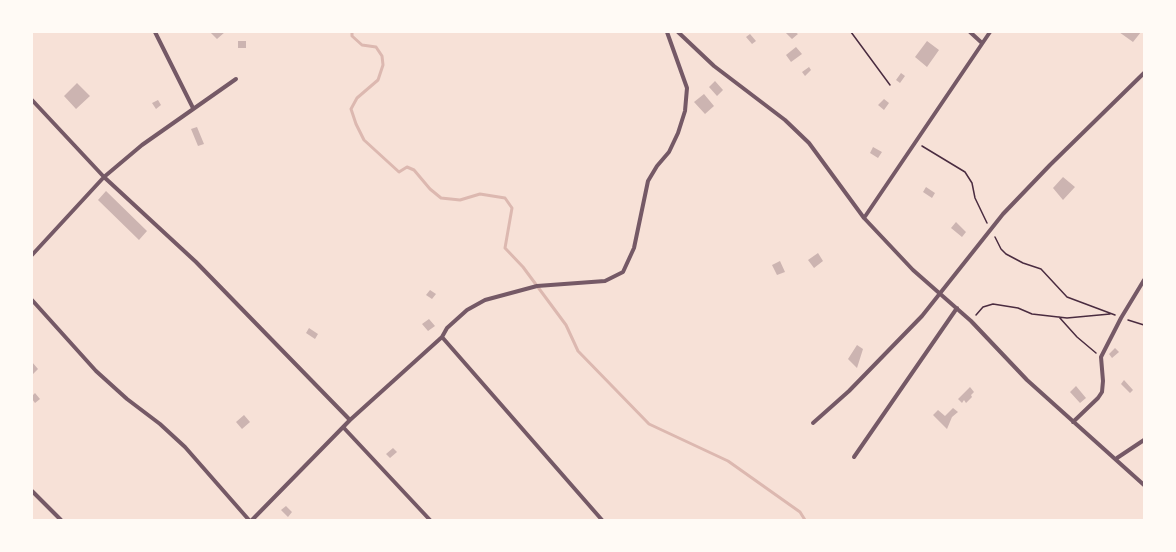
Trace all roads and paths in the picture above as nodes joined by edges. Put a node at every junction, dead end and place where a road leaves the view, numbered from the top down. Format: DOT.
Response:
graph roads {
  1 [pos="155,32"];
  2 [pos="667,32"];
  3 [pos="678,32"];
  4 [pos="851,32"];
  5 [pos="970,32"];
  6 [pos="990,32"];
  7 [pos="982,43"];
  8 [pos="1144,73"];
  9 [pos="236,80"];
  10 [pos="890,85"];
  11 [pos="32,100"];
  12 [pos="194,108"];
  13 [pos="916,142"];
  14 [pos="104,177"];
  15 [pos="864,218"];
  16 [pos="990,230"];
  17 [pos="32,255"];
  18 [pos="1144,280"];
  19 [pos="941,293"];
  20 [pos="32,300"];
  21 [pos="957,308"];
  22 [pos="1058,317"];
  23 [pos="1121,318"];
  24 [pos="971,321"];
  25 [pos="1144,325"];
  26 [pos="442,337"];
  27 [pos="1101,357"];
  28 [pos="350,420"];
  29 [pos="1073,422"];
  30 [pos="813,423"];
  31 [pos="343,427"];
  32 [pos="1144,440"];
  33 [pos="854,457"];
  34 [pos="1117,458"];
  35 [pos="1144,484"];
  36 [pos="32,491"];
  37 [pos="61,520"];
  38 [pos="251,520"];
  39 [pos="430,520"];
  40 [pos="602,520"];
  1 -- 12 [label="street"];
  2 -- 26 [label="street"];
  3 -- 15 [label="street"];
  4 -- 10 [label="path"];
  5 -- 7 [label="street"];
  6 -- 7 [label="street"];
  7 -- 13 [label="street"];
  8 -- 16 [label="street"];
  9 -- 12 [label="street"];
  11 -- 14 [label="street"];
  12 -- 14 [label="street"];
  13 -- 15 [label="street"];
  13 -- 16 [label="path"];
  14 -- 17 [label="street"];
  14 -- 28 [label="street"];
  15 -- 19 [label="street"];
  16 -- 19 [label="street"];
  16 -- 22 [label="path"];
  18 -- 23 [label="street"];
  19 -- 21 [label="street"];
  19 -- 30 [label="street"];
  20 -- 38 [label="street"];
  21 -- 24 [label="street"];
  21 -- 33 [label="street"];
  22 -- 24 [label="path"];
  22 -- 27 [label="path"];
  23 -- 25 [label="path"];
  23 -- 27 [label="street"];
  24 -- 29 [label="street"];
  26 -- 28 [label="street"];
  26 -- 40 [label="street"];
  27 -- 29 [label="street"];
  28 -- 31 [label="street"];
  29 -- 34 [label="street"];
  31 -- 38 [label="street"];
  31 -- 39 [label="street"];
  32 -- 34 [label="street"];
  34 -- 35 [label="street"];
  36 -- 37 [label="street"];
}
